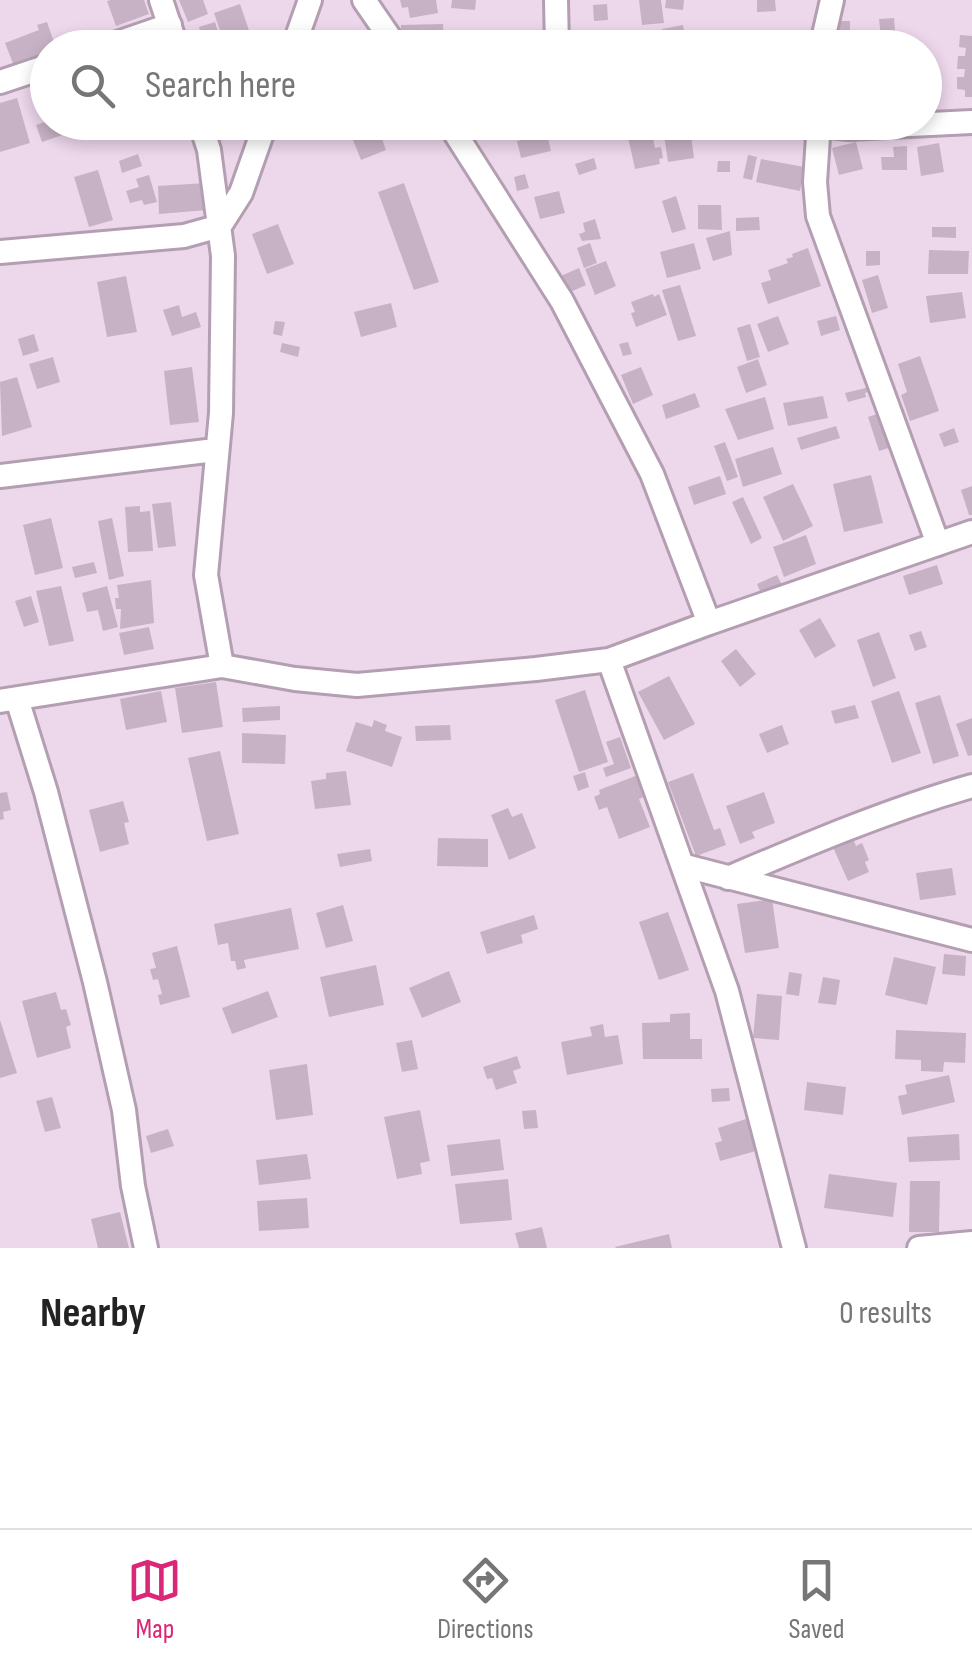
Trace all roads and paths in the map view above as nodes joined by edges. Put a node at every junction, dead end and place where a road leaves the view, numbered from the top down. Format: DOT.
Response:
graph roads {
  1 [pos="162,0"];
  2 [pos="310,0"];
  3 [pos="364,0"];
  4 [pos="556,0"];
  5 [pos="832,0"];
  6 [pos="172,30"];
  7 [pos="299,30"];
  8 [pos="384,30"];
  9 [pos="556,30"];
  10 [pos="825,30"];
  11 [pos="30,72"];
  12 [pos="0,82"];
  13 [pos="972,122"];
  14 [pos="942,123"];
  15 [pos="206,140"];
  16 [pos="260,140"];
  17 [pos="459,140"];
  18 [pos="818,140"];
  19 [pos="220,226"];
  20 [pos="1,248"];
  21 [pos="216,450"];
  22 [pos="0,476"];
  23 [pos="972,532"];
  24 [pos="938,544"];
  25 [pos="709,624"];
  26 [pos="609,660"];
  27 [pos="222,666"];
  28 [pos="8,700"];
  29 [pos="972,786"];
  30 [pos="685,866"];
  31 [pos="728,878"];
  32 [pos="972,940"];
  33 [pos="972,1243"];
  34 [pos="146,1248"];
  35 [pos="794,1248"];
  36 [pos="919,1248"];
  1 -- 6 [label="street"];
  2 -- 7 [label="street"];
  3 -- 8 [label="street"];
  4 -- 9 [label="street"];
  5 -- 10 [label="street"];
  11 -- 12 [label="street"];
  13 -- 14 [label="street"];
  15 -- 19 [label="street"];
  16 -- 19 [label="street"];
  17 -- 25 [label="street"];
  18 -- 24 [label="street"];
  19 -- 20 [label="street"];
  19 -- 21 [label="street"];
  21 -- 22 [label="street"];
  21 -- 27 [label="street"];
  23 -- 24 [label="street"];
  24 -- 25 [label="street"];
  25 -- 26 [label="street"];
  26 -- 27 [label="street"];
  26 -- 30 [label="street"];
  27 -- 28 [label="street"];
  28 -- 34 [label="street"];
  29 -- 31 [label="street"];
  30 -- 31 [label="street"];
  30 -- 35 [label="street"];
  31 -- 32 [label="street"];
  33 -- 36 [label="street"];
}
